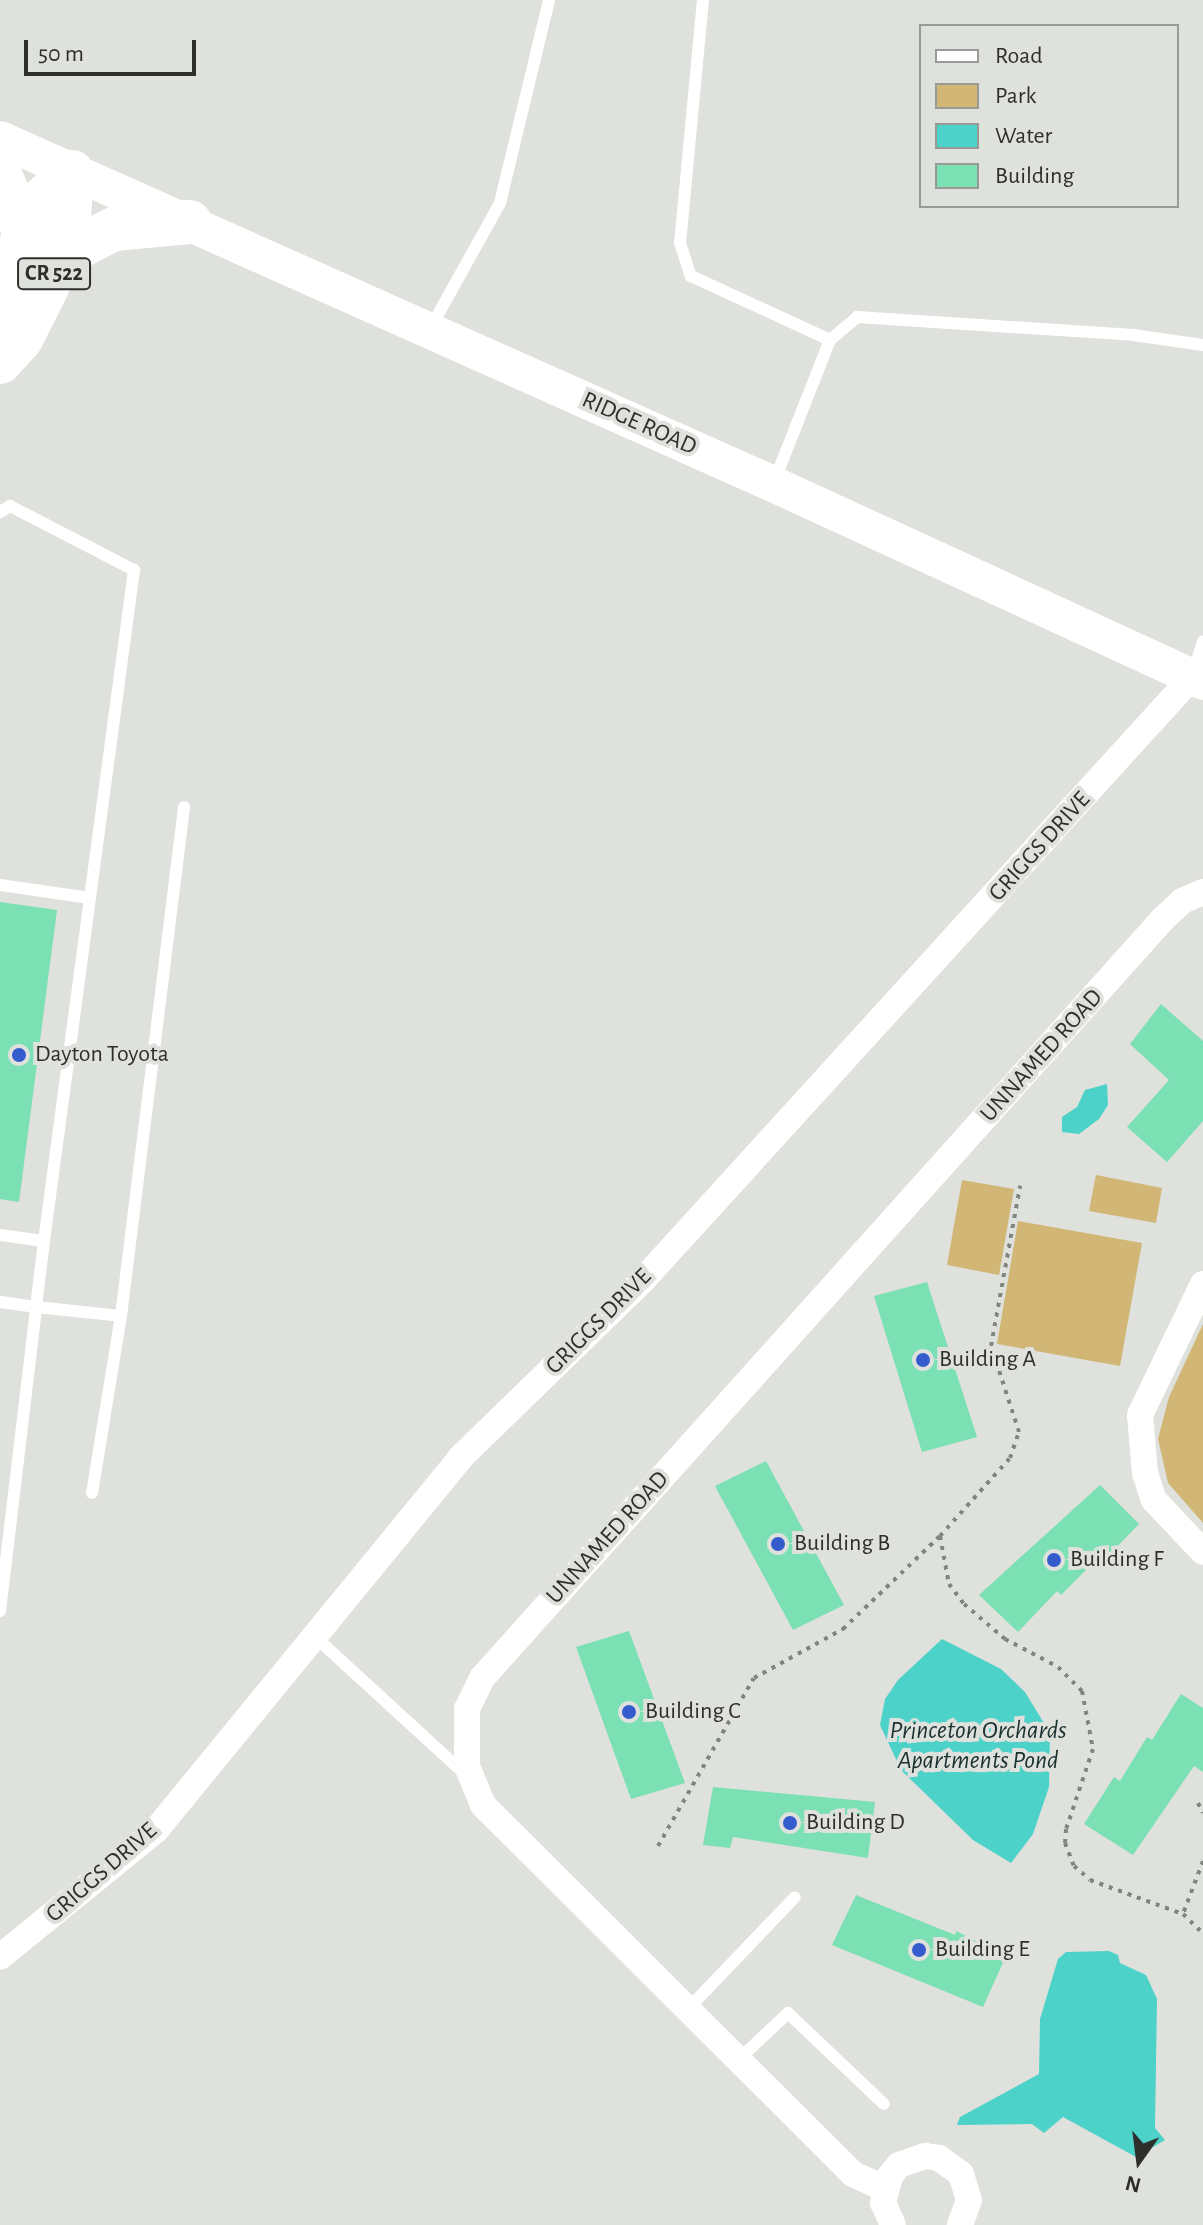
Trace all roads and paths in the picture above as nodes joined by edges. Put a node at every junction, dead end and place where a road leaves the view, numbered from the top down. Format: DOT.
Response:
graph roads {
  1 [pos="549,0"];
  2 [pos="703,0"];
  3 [pos="0,139"];
  4 [pos="72,172"];
  5 [pos="0,175"];
  6 [pos="190,222"];
  7 [pos="24,231"];
  8 [pos="54,273"];
  9 [pos="0,326"];
  10 [pos="430,330"];
  11 [pos="830,340"];
  12 [pos="1203,345"];
  13 [pos="0,362"];
  14 [pos="773,484"];
  15 [pos="0,512"];
  16 [pos="1203,642"];
  17 [pos="1198,680"];
  18 [pos="184,807"];
  19 [pos="0,885"];
  20 [pos="1203,892"];
  21 [pos="90,898"];
  22 [pos="1020,1186"];
  23 [pos="0,1235"];
  24 [pos="44,1241"];
  25 [pos="1203,1284"];
  26 [pos="0,1302"];
  27 [pos="36,1307"];
  28 [pos="121,1316"];
  29 [pos="92,1493"];
  30 [pos="940,1536"];
  31 [pos="1203,1552"];
  32 [pos="0,1611"];
  33 [pos="312,1634"];
  34 [pos="472,1780"];
  35 [pos="1198,1803"];
  36 [pos="1203,1813"];
  37 [pos="658,1846"];
  38 [pos="1203,1861"];
  39 [pos="795,1897"];
  40 [pos="1183,1914"];
  41 [pos="1203,1933"];
  42 [pos="0,1957"];
  43 [pos="689,2008"];
  44 [pos="738,2061"];
  45 [pos="884,2104"];
  46 [pos="884,2188"];
  47 [pos="893,2225"];
  48 [pos="960,2225"];
  1 -- 10 [label="lane"];
  2 -- 11 [label="lane"];
  3 -- 4 [label="street, RIDGE ROAD"];
  4 -- 6 [label="street, RIDGE ROAD"];
  4 -- 7 [label="highway"];
  4 -- 8 [label="highway, CR 522"];
  5 -- 7 [label="highway"];
  6 -- 8 [label="highway"];
  6 -- 10 [label="street, RIDGE ROAD"];
  7 -- 9 [label="highway"];
  8 -- 13 [label="highway, CR 522"];
  10 -- 14 [label="street, RIDGE ROAD"];
  11 -- 12 [label="lane"];
  11 -- 14 [label="lane"];
  14 -- 17 [label="street, RIDGE ROAD"];
  15 -- 21 [label="lane"];
  16 -- 17 [label="lane"];
  17 -- 33 [label="street, GRIGGS DRIVE"];
  18 -- 28 [label="lane"];
  19 -- 21 [label="lane"];
  20 -- 34 [label="street, UNNAMED ROAD"];
  21 -- 24 [label="lane"];
  22 -- 30 [label="path"];
  23 -- 24 [label="lane"];
  24 -- 27 [label="lane"];
  25 -- 31 [label="street"];
  26 -- 27 [label="lane"];
  27 -- 28 [label="lane"];
  27 -- 32 [label="lane"];
  28 -- 29 [label="lane"];
  30 -- 37 [label="path"];
  30 -- 40 [label="path"];
  33 -- 34 [label="lane"];
  33 -- 42 [label="street, GRIGGS DRIVE"];
  34 -- 43 [label="street, UNNAMED ROAD"];
  35 -- 36 [label="path"];
  38 -- 40 [label="path"];
  39 -- 43 [label="lane"];
  40 -- 41 [label="path"];
  43 -- 44 [label="street, UNNAMED ROAD"];
  44 -- 45 [label="lane"];
  44 -- 46 [label="street, UNNAMED ROAD"];
  46 -- 47 [label="street"];
  46 -- 48 [label="street"];
}
